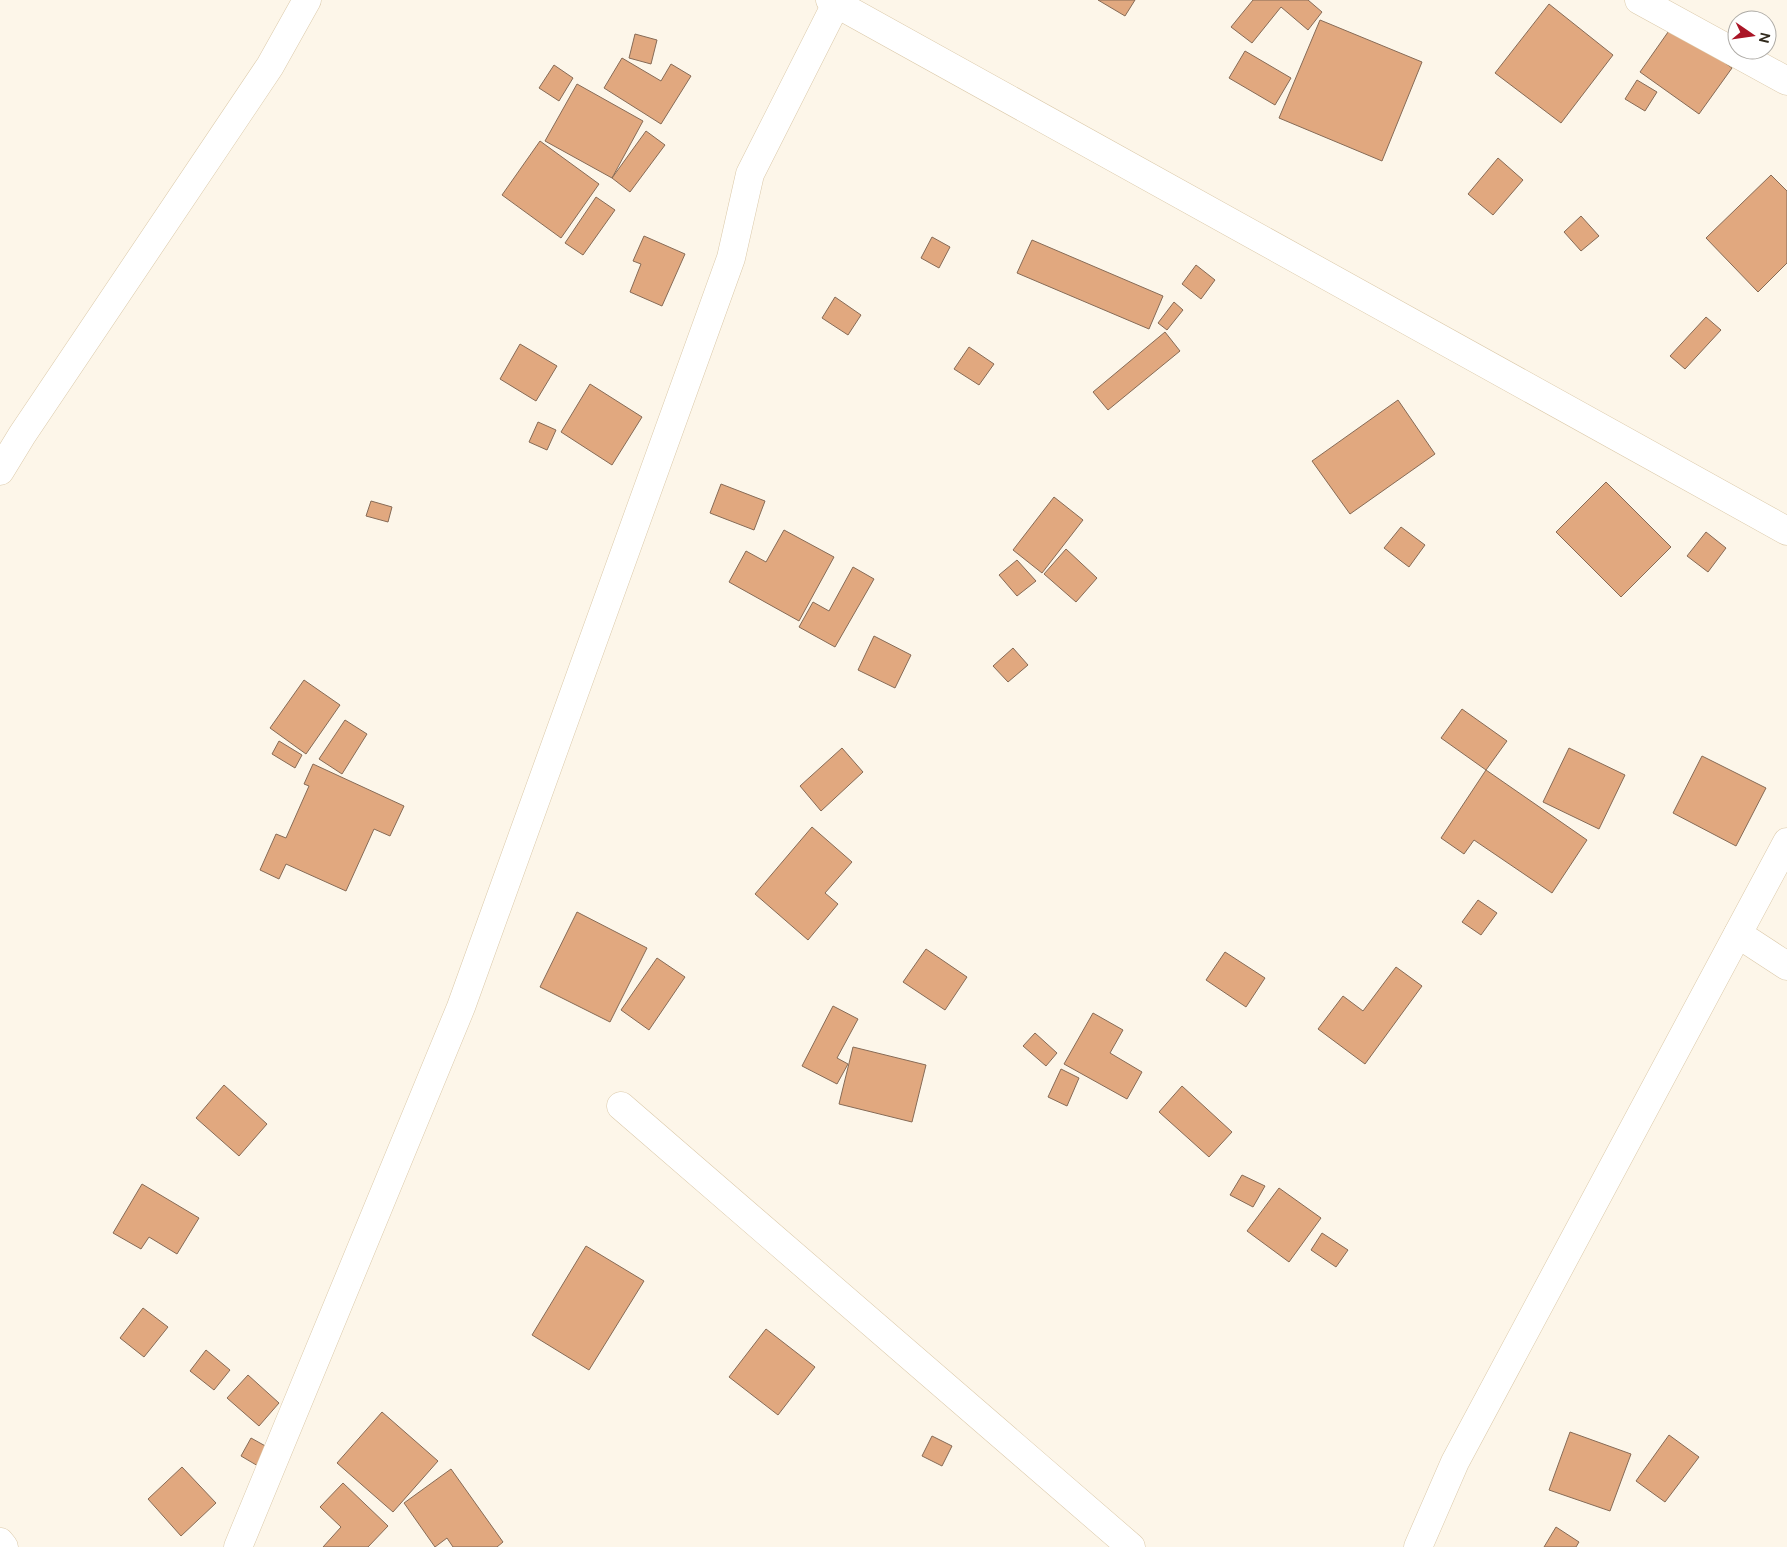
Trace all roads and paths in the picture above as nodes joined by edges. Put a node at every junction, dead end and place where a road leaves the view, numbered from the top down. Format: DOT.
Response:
graph roads {
  1 [pos="307,0"];
  2 [pos="1639,0"];
  3 [pos="834,1"];
  4 [pos="1787,82"];
  5 [pos="0,471"];
  6 [pos="1787,531"];
  7 [pos="1787,842"];
  8 [pos="1738,934"];
  9 [pos="1787,966"];
  10 [pos="621,1106"];
  11 [pos="0,1542"];
  12 [pos="4,1547"];
  13 [pos="238,1547"];
  14 [pos="1131,1547"];
  15 [pos="1418,1547"];
  1 -- 5 [label="street"];
  2 -- 4 [label="street"];
  3 -- 6 [label="street"];
  3 -- 13 [label="street"];
  7 -- 8 [label="street"];
  8 -- 9 [label="street"];
  8 -- 15 [label="street"];
  10 -- 14 [label="street"];
  11 -- 12 [label="street"];
}
